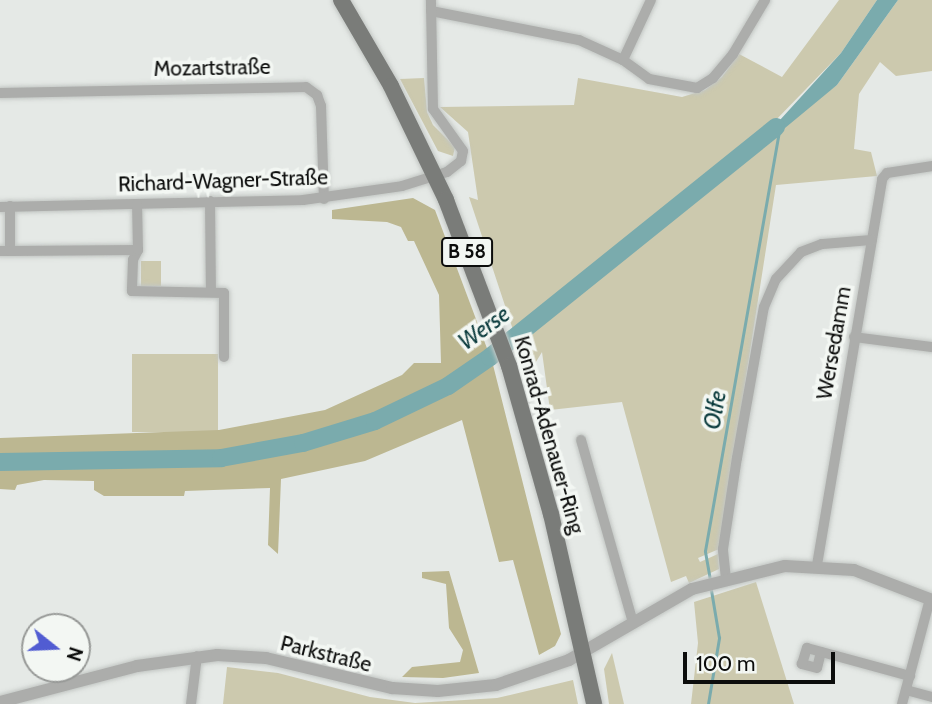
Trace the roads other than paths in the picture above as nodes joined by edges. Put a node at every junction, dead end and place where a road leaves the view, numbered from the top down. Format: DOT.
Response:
graph roads {
  1 [pos="341,0"];
  2 [pos="651,0"];
  3 [pos="765,0"];
  4 [pos="431,6"];
  5 [pos="623,60"];
  6 [pos="0,93"];
  7 [pos="932,166"];
  8 [pos="435,177"];
  9 [pos="324,198"];
  10 [pos="210,201"];
  11 [pos="137,204"];
  12 [pos="5,206"];
  13 [pos="872,240"];
  14 [pos="138,250"];
  15 [pos="5,251"];
  16 [pos="211,290"];
  17 [pos="854,337"];
  18 [pos="932,347"];
  19 [pos="224,357"];
  20 [pos="581,440"];
  21 [pos="817,565"];
  22 [pos="715,582"];
  23 [pos="931,599"];
  24 [pos="633,622"];
  25 [pos="821,652"];
  26 [pos="583,653"];
  27 [pos="197,656"];
  28 [pos="910,676"];
  29 [pos="905,690"];
  30 [pos="932,697"];
  31 [pos="0,702"];
  32 [pos="191,704"];
  33 [pos="594,704"];
  34 [pos="902,704"];
  1 -- 8 [label="main road, Konrad-Adenauer-Ring / B 58"];
  2 -- 5 [label="street"];
  3 -- 5 [label="street"];
  4 -- 5 [label="street"];
  4 -- 8 [label="street"];
  6 -- 9 [label="street, Mozartstraße"];
  7 -- 13 [label="street, Wersedamm"];
  8 -- 9 [label="street, Richard-Wagner-Straße"];
  8 -- 26 [label="main road, Konrad-Adenauer-Ring / B 58"];
  9 -- 10 [label="street, Richard-Wagner-Straße"];
  10 -- 11 [label="street, Richard-Wagner-Straße"];
  10 -- 16 [label="street"];
  11 -- 12 [label="street, Richard-Wagner-Straße"];
  11 -- 14 [label="street"];
  12 -- 15 [label="street, Richard-Wagner-Straße"];
  13 -- 17 [label="street, Wersedamm"];
  13 -- 22 [label="street"];
  14 -- 15 [label="street"];
  14 -- 16 [label="street"];
  16 -- 19 [label="street"];
  17 -- 18 [label="street"];
  17 -- 21 [label="street, Wersedamm"];
  20 -- 24 [label="street"];
  21 -- 22 [label="street, Parkstraße"];
  21 -- 23 [label="street, Parkstraße"];
  22 -- 24 [label="street, Parkstraße"];
  23 -- 28 [label="street"];
  24 -- 26 [label="street, Parkstraße"];
  25 -- 28 [label="street"];
  26 -- 27 [label="street, Parkstraße"];
  26 -- 33 [label="main road, Konrad-Adenauer-Ring / B 58"];
  27 -- 31 [label="street, Parkstraße"];
  27 -- 32 [label="street"];
  28 -- 29 [label="street"];
  29 -- 30 [label="street"];
  29 -- 34 [label="street"];
}
